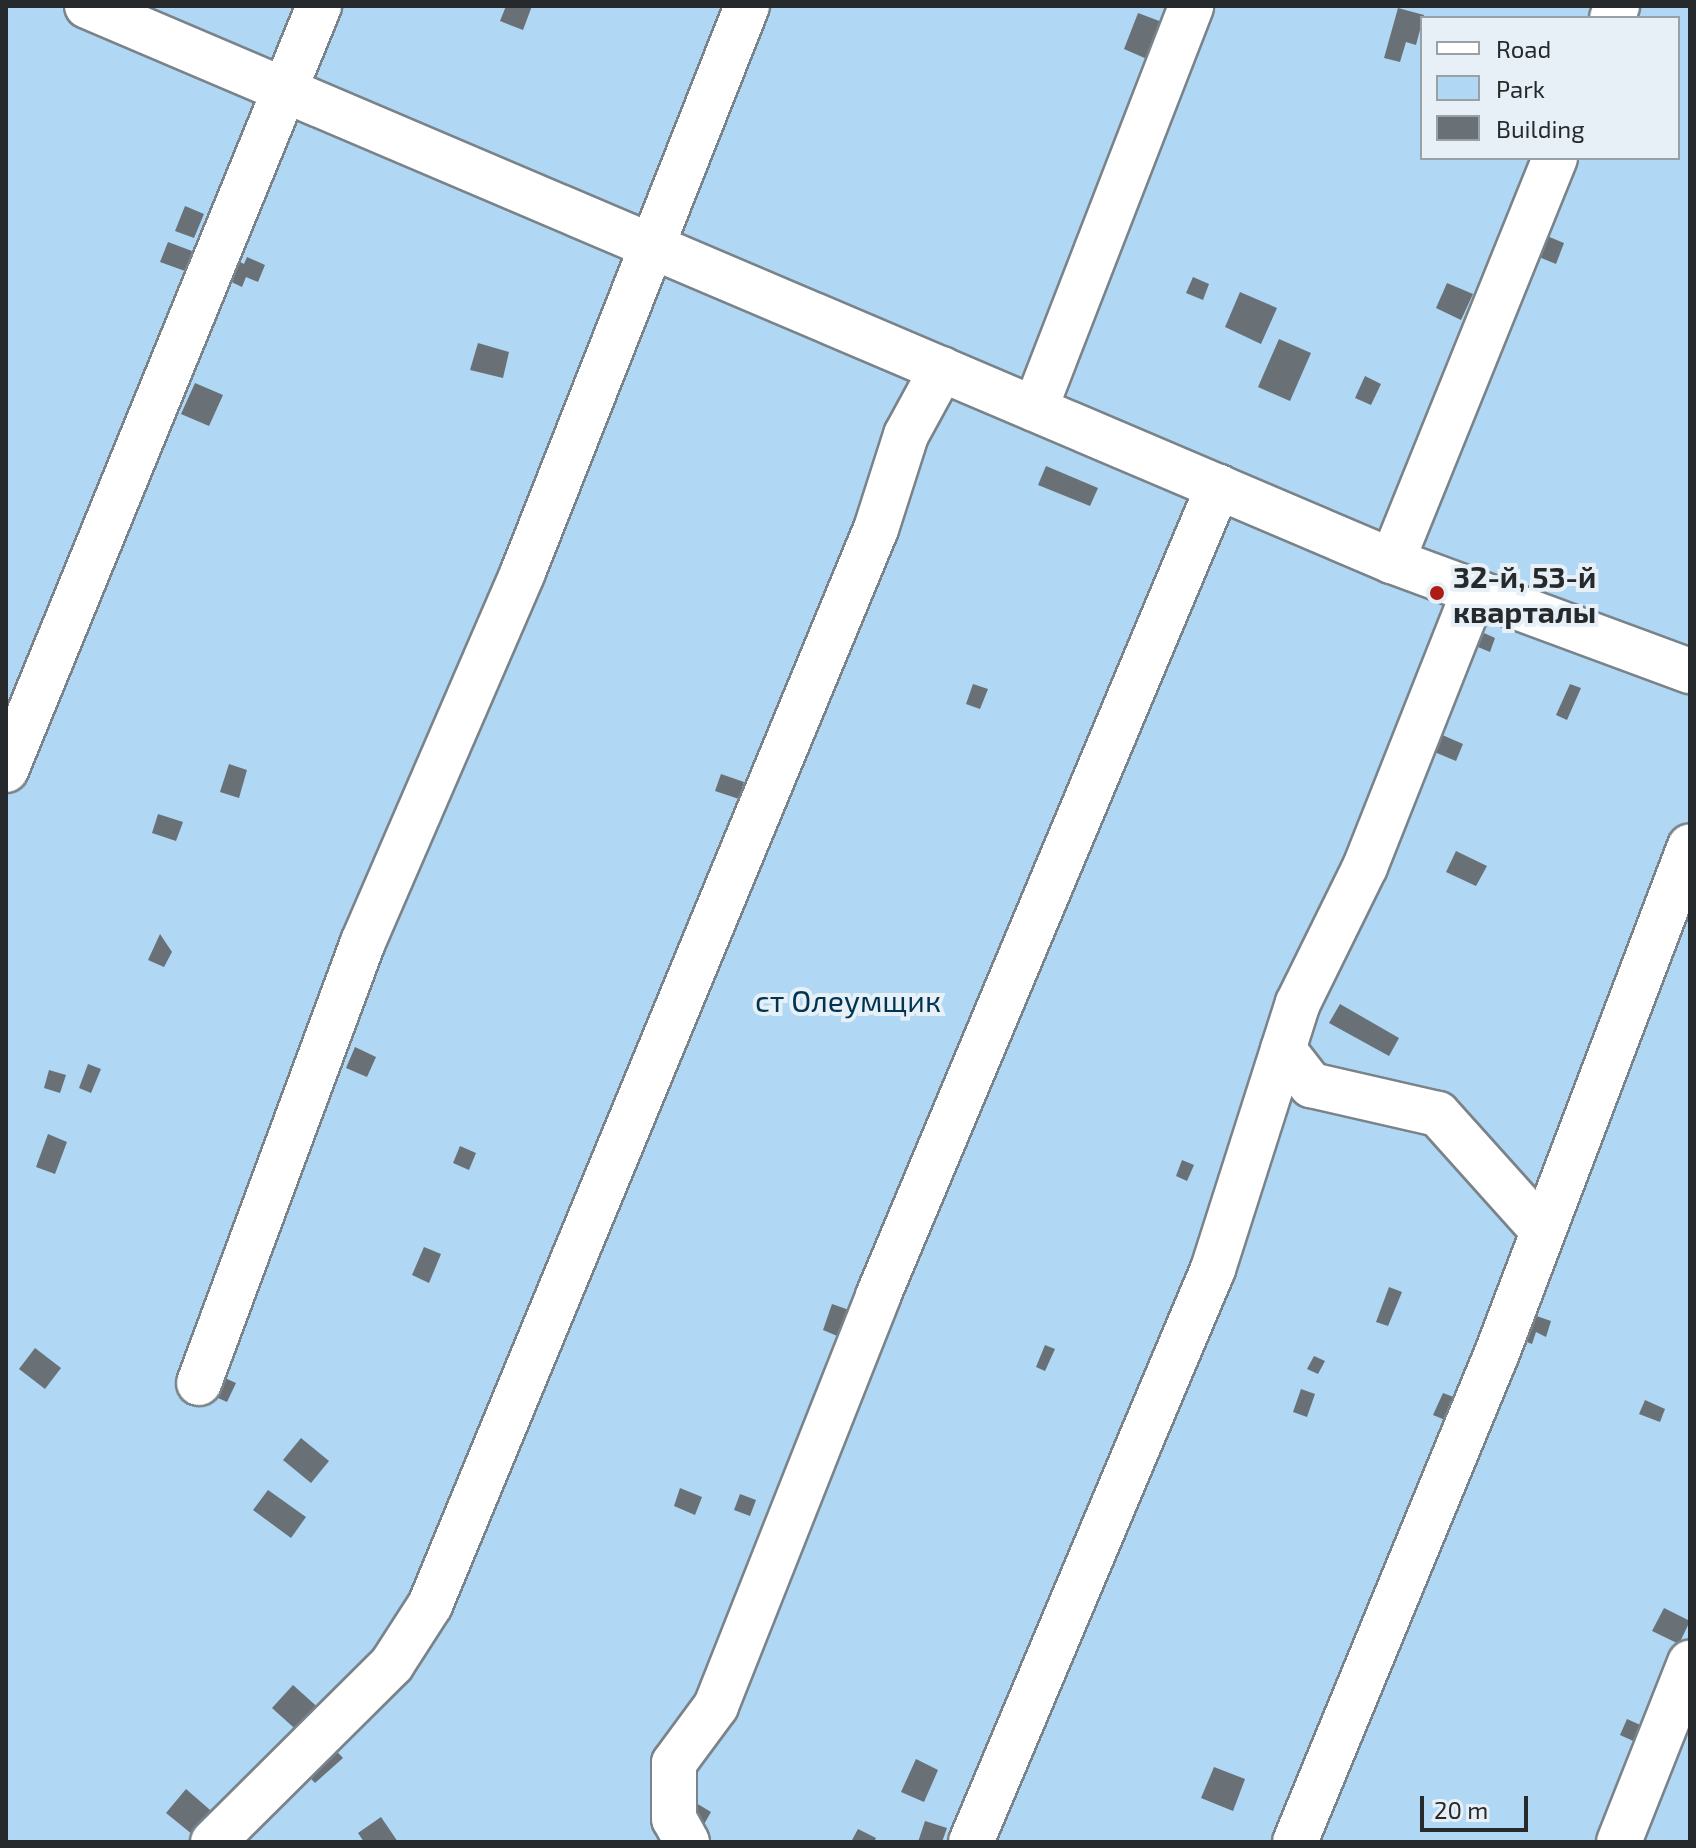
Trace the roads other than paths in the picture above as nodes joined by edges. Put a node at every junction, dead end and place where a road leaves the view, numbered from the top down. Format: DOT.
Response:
graph roads {
  1 [pos="87,6"];
  2 [pos="319,6"];
  3 [pos="747,6"];
  4 [pos="1191,6"];
  5 [pos="286,90"];
  6 [pos="1554,160"];
  7 [pos="654,246"];
  8 [pos="942,369"];
  9 [pos="1035,409"];
  10 [pos="1218,487"];
  11 [pos="1392,561"];
  12 [pos="1474,592"];
  13 [pos="1690,671"];
  14 [pos="6,770"];
  15 [pos="1690,846"];
  16 [pos="1283,1049"];
  17 [pos="1542,1230"];
  18 [pos="199,1383"];
  19 [pos="1690,1663"];
  20 [pos="213,1842"];
  21 [pos="687,1842"];
  22 [pos="971,1842"];
  23 [pos="1295,1842"];
  24 [pos="1619,1842"];
  1 -- 5 [label="lane"];
  2 -- 5 [label="lane"];
  3 -- 7 [label="lane"];
  4 -- 9 [label="lane"];
  5 -- 7 [label="lane"];
  5 -- 14 [label="lane"];
  6 -- 11 [label="lane"];
  7 -- 8 [label="lane"];
  7 -- 18 [label="lane"];
  8 -- 9 [label="lane"];
  8 -- 20 [label="lane"];
  9 -- 10 [label="lane"];
  10 -- 11 [label="lane"];
  10 -- 21 [label="lane"];
  11 -- 12 [label="lane"];
  12 -- 13 [label="lane"];
  12 -- 16 [label="lane"];
  15 -- 17 [label="lane"];
  16 -- 17 [label="lane"];
  16 -- 22 [label="lane"];
  17 -- 23 [label="lane"];
  19 -- 24 [label="lane"];
}
